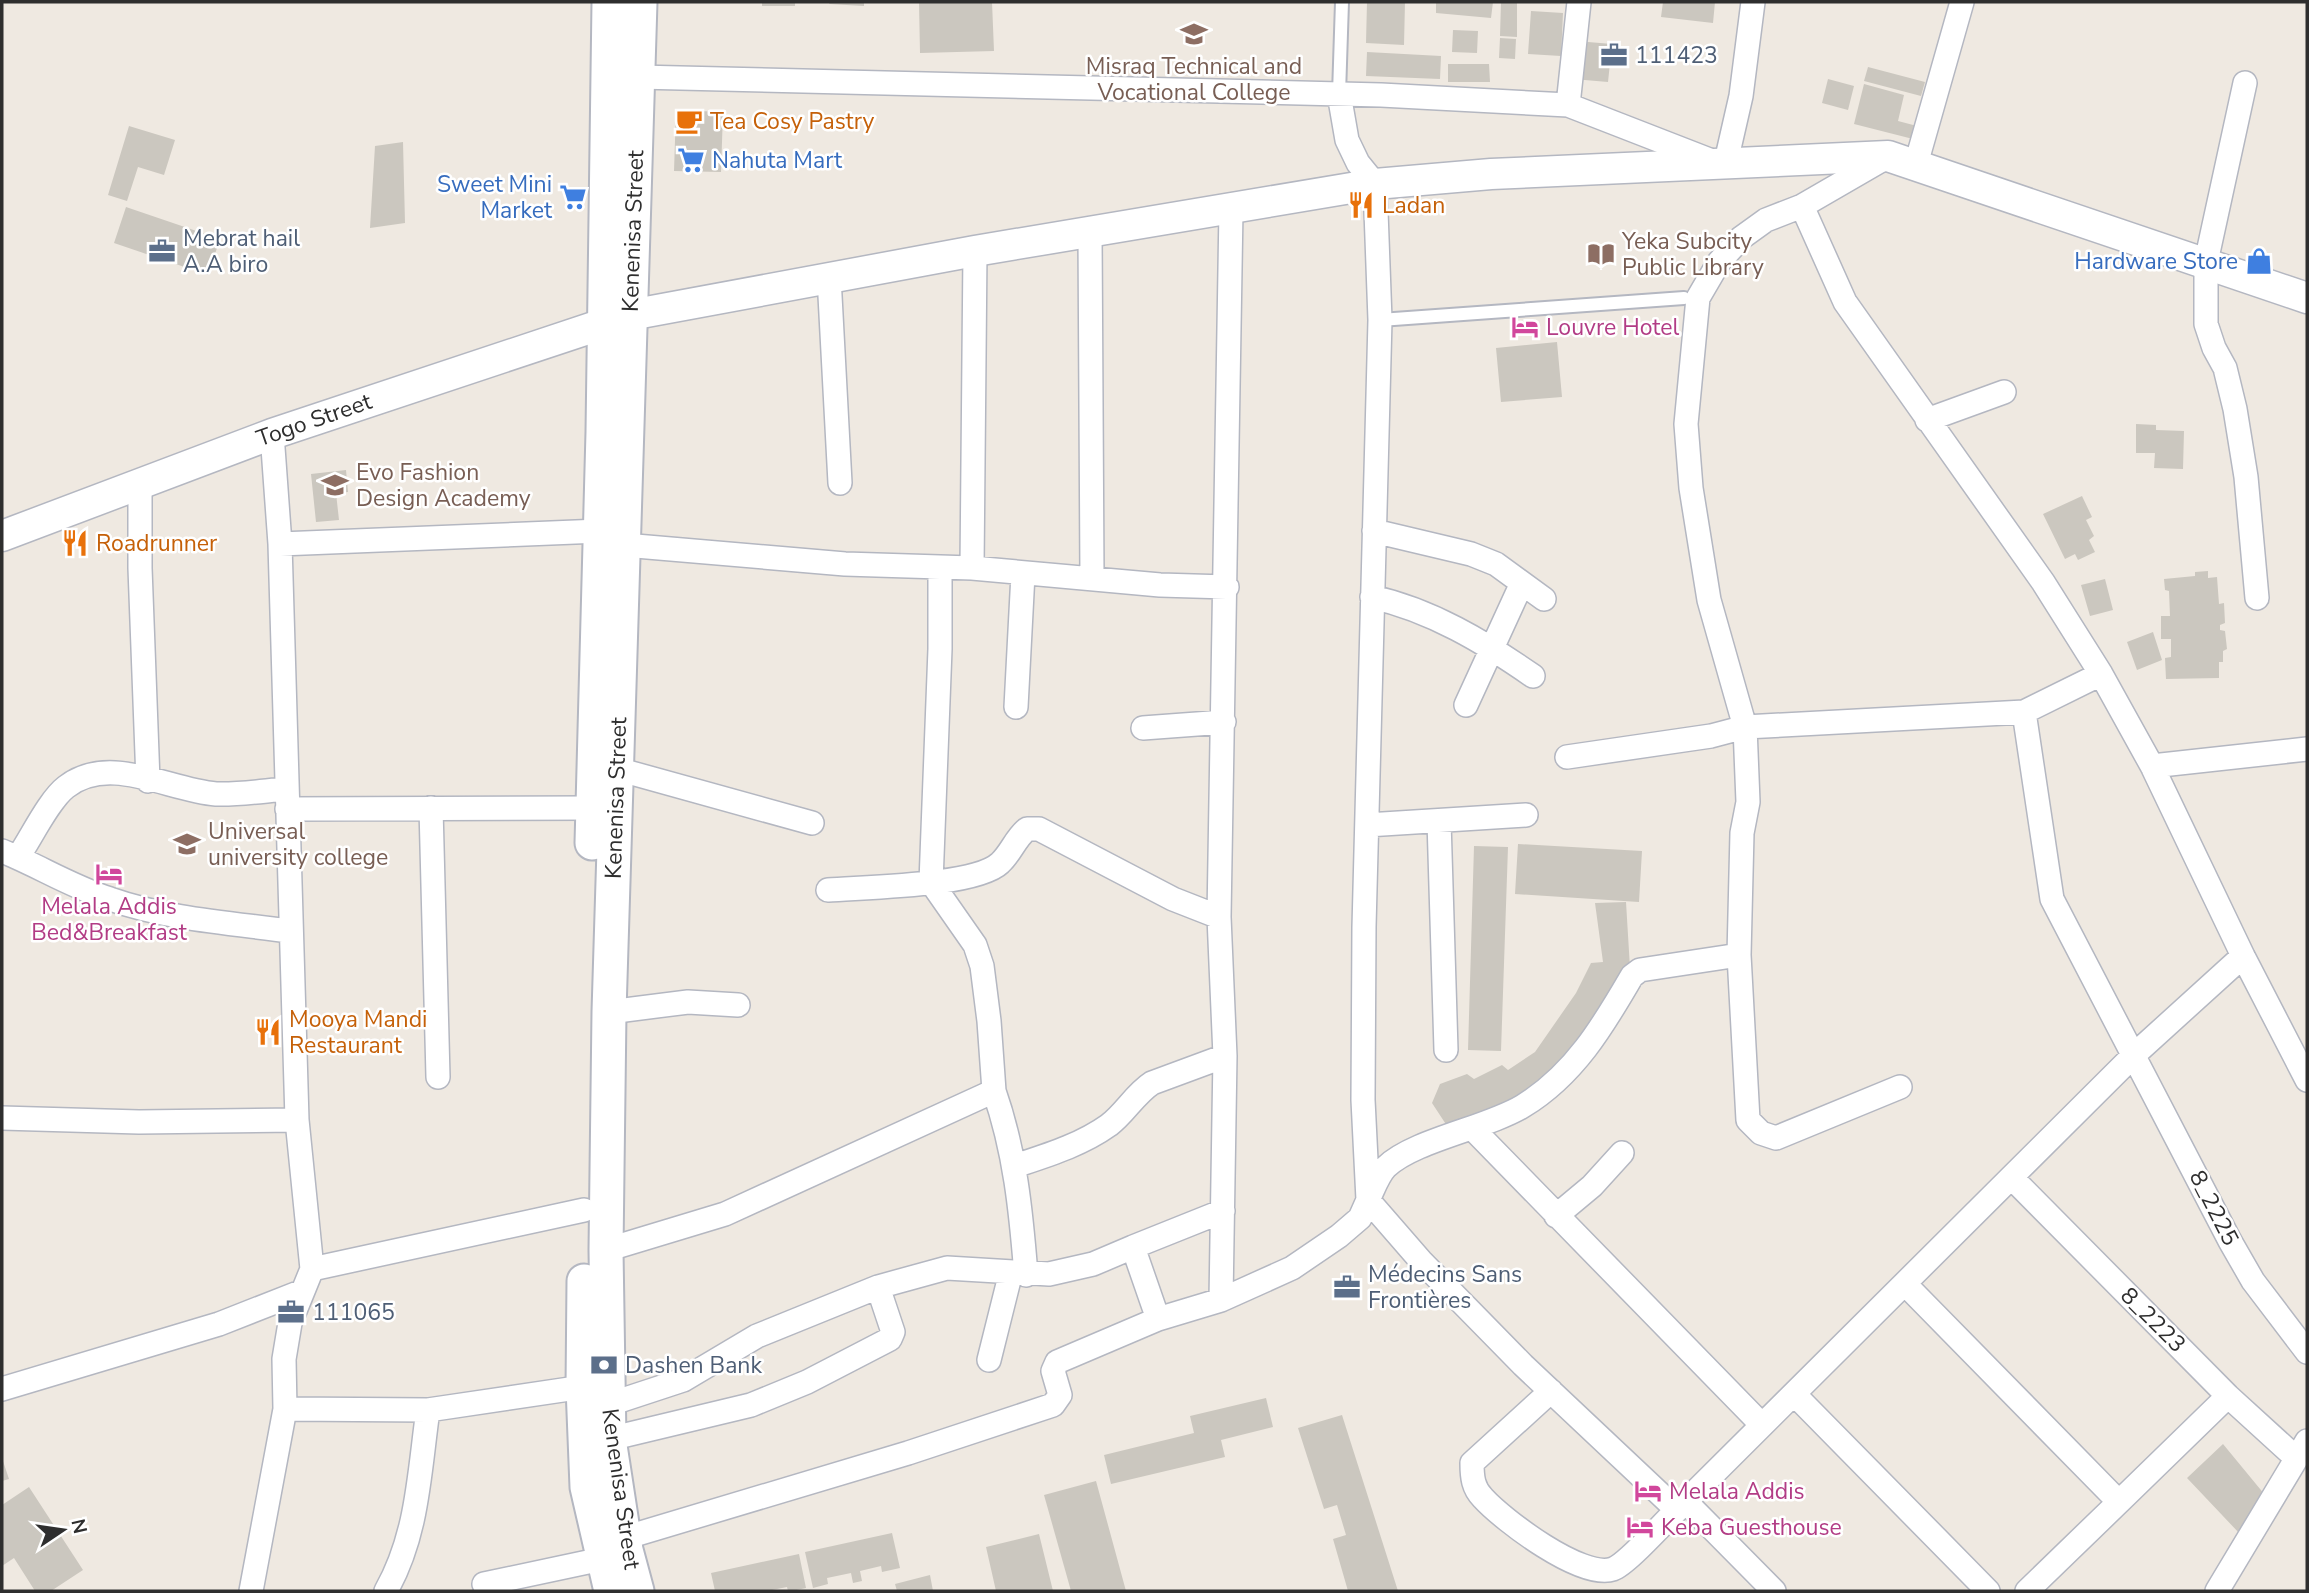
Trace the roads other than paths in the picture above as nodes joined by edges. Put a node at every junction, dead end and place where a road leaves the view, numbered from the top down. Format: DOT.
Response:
graph roads {
  1 [pos="609,2"];
  2 [pos="639,2"];
  3 [pos="1342,2"];
  4 [pos="1579,2"];
  5 [pos="1753,2"];
  6 [pos="1962,2"];
  7 [pos="638,77"];
  8 [pos="2245,83"];
  9 [pos="1339,94"];
  10 [pos="1568,105"];
  11 [pos="1902,160"];
  12 [pos="1725,166"];
  13 [pos="1375,184"];
  14 [pos="1802,206"];
  15 [pos="1231,210"];
  16 [pos="1090,233"];
  17 [pos="975,251"];
  18 [pos="2206,262"];
  19 [pos="829,277"];
  20 [pos="1684,298"];
  21 [pos="2307,298"];
  22 [pos="617,319"];
  23 [pos="1380,320"];
  24 [pos="2004,392"];
  25 [pos="1927,420"];
  26 [pos="272,434"];
  27 [pos="141,482"];
  28 [pos="840,483"];
  29 [pos="1374,531"];
  30 [pos="2,536"];
  31 [pos="612,538"];
  32 [pos="280,544"];
  33 [pos="940,568"];
  34 [pos="972,568"];
  35 [pos="1023,574"];
  36 [pos="1092,577"];
  37 [pos="1522,583"];
  38 [pos="1227,587"];
  39 [pos="1372,597"];
  40 [pos="2257,598"];
  41 [pos="1545,599"];
  42 [pos="1494,649"];
  43 [pos="2101,674"];
  44 [pos="1533,676"];
  45 [pos="1466,705"];
  46 [pos="1016,707"];
  47 [pos="2024,712"];
  48 [pos="1224,722"];
  49 [pos="1143,727"];
  50 [pos="1745,727"];
  51 [pos="2307,749"];
  52 [pos="1567,757"];
  53 [pos="2152,766"];
  54 [pos="617,769"];
  55 [pos="148,781"];
  56 [pos="286,799"];
  57 [pos="431,808"];
  58 [pos="593,808"];
  59 [pos="1526,815"];
  60 [pos="1439,821"];
  61 [pos="812,823"];
  62 [pos="1367,825"];
  63 [pos="10,854"];
  64 [pos="931,881"];
  65 [pos="828,890"];
  66 [pos="1219,917"];
  67 [pos="290,931"];
  68 [pos="1739,955"];
  69 [pos="2243,956"];
  70 [pos="738,1005"];
  71 [pos="609,1012"];
  72 [pos="1446,1050"];
  73 [pos="2135,1054"];
  74 [pos="1225,1056"];
  75 [pos="438,1077"];
  76 [pos="2307,1080"];
  77 [pos="1900,1087"];
  78 [pos="993,1091"];
  79 [pos="2,1118"];
  80 [pos="297,1120"];
  81 [pos="1472,1128"];
  82 [pos="1622,1153"];
  83 [pos="1015,1166"];
  84 [pos="2012,1178"];
  85 [pos="1368,1200"];
  86 [pos="584,1210"];
  87 [pos="1223,1211"];
  88 [pos="1556,1216"];
  89 [pos="1133,1247"];
  90 [pos="606,1250"];
  91 [pos="313,1269"];
  92 [pos="1018,1274"];
  93 [pos="1906,1284"];
  94 [pos="878,1287"];
  95 [pos="303,1291"];
  96 [pos="1221,1300"];
  97 [pos="1158,1319"];
  98 [pos="2307,1352"];
  99 [pos="989,1360"];
  100 [pos="2,1389"];
  101 [pos="1551,1391"];
  102 [pos="1795,1395"];
  103 [pos="595,1396"];
  104 [pos="2228,1396"];
  105 [pos="285,1409"];
  106 [pos="428,1410"];
  107 [pos="1762,1425"];
  108 [pos="609,1439"];
  109 [pos="2302,1449"];
  110 [pos="2119,1502"];
  111 [pos="1681,1505"];
  112 [pos="613,1548"];
  113 [pos="484,1584"];
  114 [pos="251,1591"];
  115 [pos="386,1591"];
  116 [pos="611,1591"];
  117 [pos="637,1591"];
  118 [pos="1774,1591"];
  119 [pos="1988,1591"];
  120 [pos="2027,1591"];
  121 [pos="2217,1591"];
  1 -- 22 [label="main road, Kenenisa Street"];
  2 -- 7 [label="main road, Kenenisa Street"];
  3 -- 9 [label="lane"];
  4 -- 10 [label="street"];
  5 -- 12 [label="street"];
  6 -- 11 [label="street"];
  7 -- 9 [label="street"];
  7 -- 22 [label="main road, Kenenisa Street"];
  8 -- 18 [label="street"];
  9 -- 10 [label="street"];
  9 -- 13 [label="street"];
  10 -- 12 [label="street"];
  11 -- 12 [label="street, Togo Street"];
  11 -- 14 [label="street"];
  11 -- 18 [label="street"];
  12 -- 13 [label="street, Togo Street"];
  13 -- 15 [label="street, Togo Street"];
  13 -- 23 [label="street"];
  14 -- 25 [label="street"];
  14 -- 50 [label="street"];
  15 -- 16 [label="street, Togo Street"];
  15 -- 38 [label="street"];
  16 -- 17 [label="street, Togo Street"];
  16 -- 36 [label="street"];
  17 -- 19 [label="street, Togo Street"];
  17 -- 34 [label="street"];
  18 -- 21 [label="street"];
  18 -- 40 [label="street"];
  19 -- 22 [label="street, Togo Street"];
  19 -- 28 [label="street"];
  20 -- 23 [label="lane"];
  22 -- 26 [label="street, Togo Street"];
  22 -- 31 [label="main road, Kenenisa Street"];
  23 -- 29 [label="street"];
  24 -- 25 [label="street"];
  25 -- 43 [label="street"];
  26 -- 27 [label="street, Togo Street"];
  26 -- 32 [label="street"];
  27 -- 30 [label="street, Togo Street"];
  27 -- 55 [label="street"];
  29 -- 37 [label="street"];
  29 -- 39 [label="street"];
  31 -- 32 [label="street"];
  31 -- 33 [label="street"];
  31 -- 54 [label="main road, Kenenisa Street"];
  31 -- 58 [label="main road, Kenenisa Street"];
  32 -- 56 [label="street"];
  33 -- 34 [label="street"];
  33 -- 64 [label="street"];
  34 -- 35 [label="street"];
  35 -- 36 [label="street"];
  35 -- 46 [label="street"];
  36 -- 38 [label="street"];
  37 -- 41 [label="street"];
  37 -- 42 [label="street"];
  38 -- 48 [label="street"];
  39 -- 42 [label="street"];
  39 -- 62 [label="street"];
  42 -- 44 [label="street"];
  42 -- 45 [label="street"];
  43 -- 47 [label="street"];
  43 -- 53 [label="street"];
  47 -- 50 [label="street"];
  47 -- 73 [label="street, 8_2225"];
  48 -- 49 [label="street"];
  48 -- 66 [label="street"];
  50 -- 52 [label="street"];
  50 -- 68 [label="street"];
  51 -- 53 [label="street"];
  53 -- 69 [label="street"];
  54 -- 61 [label="street"];
  54 -- 71 [label="main road, Kenenisa Street"];
  55 -- 56 [label="street"];
  55 -- 63 [label="street"];
  56 -- 57 [label="street"];
  56 -- 67 [label="street"];
  57 -- 58 [label="street"];
  57 -- 75 [label="street"];
  58 -- 86 [label="main road, Kenenisa Street"];
  59 -- 60 [label="street"];
  60 -- 62 [label="street"];
  60 -- 72 [label="street"];
  62 -- 85 [label="street"];
  63 -- 67 [label="street"];
  64 -- 65 [label="street"];
  64 -- 66 [label="street"];
  64 -- 78 [label="street"];
  66 -- 74 [label="street"];
  67 -- 80 [label="street"];
  68 -- 77 [label="street"];
  68 -- 81 [label="street"];
  69 -- 73 [label="street"];
  69 -- 76 [label="street"];
  70 -- 71 [label="street"];
  71 -- 90 [label="main road, Kenenisa Street"];
  73 -- 84 [label="street"];
  73 -- 98 [label="street, 8_2225"];
  74 -- 83 [label="street"];
  74 -- 87 [label="street"];
  78 -- 83 [label="street"];
  78 -- 90 [label="street"];
  79 -- 80 [label="street"];
  80 -- 91 [label="street"];
  81 -- 85 [label="street"];
  81 -- 88 [label="street"];
  82 -- 88 [label="street"];
  83 -- 92 [label="street"];
  84 -- 93 [label="street"];
  84 -- 104 [label="street, 8_2223"];
  85 -- 96 [label="street"];
  85 -- 101 [label="street"];
  86 -- 91 [label="street"];
  86 -- 103 [label="main road, Kenenisa Street"];
  87 -- 89 [label="street"];
  87 -- 96 [label="street"];
  88 -- 107 [label="street"];
  89 -- 92 [label="street"];
  89 -- 97 [label="street"];
  90 -- 103 [label="main road, Kenenisa Street"];
  91 -- 95 [label="street"];
  92 -- 94 [label="street"];
  92 -- 99 [label="street"];
  93 -- 102 [label="street"];
  93 -- 110 [label="street"];
  94 -- 103 [label="street"];
  94 -- 108 [label="street"];
  95 -- 100 [label="street"];
  95 -- 105 [label="street"];
  96 -- 97 [label="street"];
  97 -- 112 [label="street"];
  101 -- 111 [label="street"];
  101 -- 111 [label="street"];
  102 -- 107 [label="street"];
  102 -- 119 [label="street"];
  103 -- 106 [label="street"];
  103 -- 108 [label="main road, Kenenisa Street"];
  103 -- 112 [label="main road, Kenenisa Street"];
  104 -- 109 [label="street, 8_2223"];
  104 -- 110 [label="street"];
  105 -- 106 [label="street"];
  105 -- 114 [label="street"];
  106 -- 115 [label="street"];
  107 -- 111 [label="street"];
  108 -- 112 [label="main road, Kenenisa Street"];
  109 -- 121 [label="street"];
  110 -- 120 [label="street"];
  111 -- 118 [label="street"];
  112 -- 113 [label="street"];
  112 -- 116 [label="main road, Kenenisa Street"];
  112 -- 117 [label="main road, Kenenisa Street"];
}
